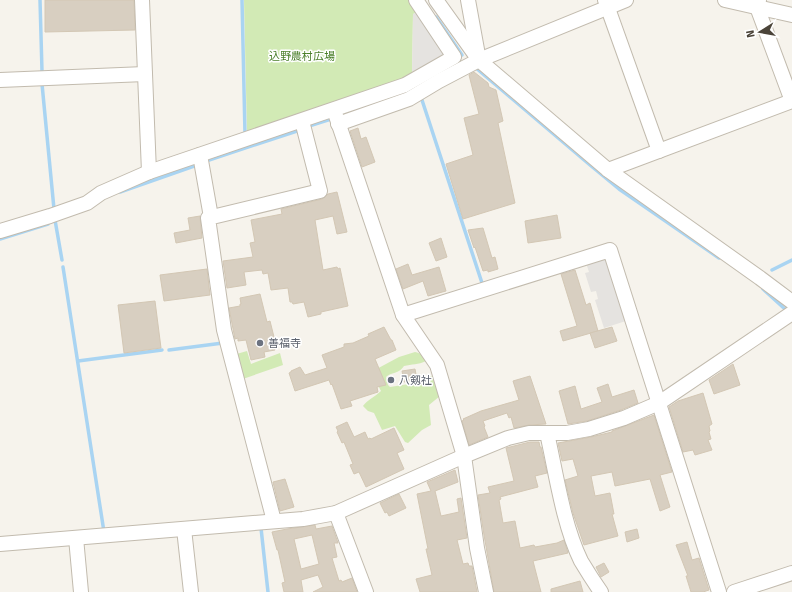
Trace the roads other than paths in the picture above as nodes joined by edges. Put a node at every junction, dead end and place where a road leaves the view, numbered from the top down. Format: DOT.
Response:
graph roads {
  1 [pos="142,0"];
  2 [pos="416,0"];
  3 [pos="436,0"];
  4 [pos="468,0"];
  5 [pos="626,0"];
  6 [pos="725,0"];
  7 [pos="758,3"];
  8 [pos="606,4"];
  9 [pos="792,15"];
  10 [pos="479,60"];
  11 [pos="145,74"];
  12 [pos="0,80"];
  13 [pos="792,101"];
  14 [pos="334,110"];
  15 [pos="302,121"];
  16 [pos="338,124"];
  17 [pos="659,151"];
  18 [pos="200,155"];
  19 [pos="608,170"];
  20 [pos="149,172"];
  21 [pos="211,217"];
  22 [pos="0,231"];
  23 [pos="792,302"];
  24 [pos="403,315"];
  25 [pos="790,318"];
  26 [pos="659,403"];
  27 [pos="548,433"];
  28 [pos="464,456"];
  29 [pos="336,513"];
  30 [pos="274,521"];
  31 [pos="184,529"];
  32 [pos="76,538"];
  33 [pos="0,544"];
  34 [pos="792,573"];
  35 [pos="81,592"];
  36 [pos="191,592"];
  37 [pos="366,592"];
  38 [pos="486,592"];
  39 [pos="601,592"];
  40 [pos="719,592"];
  41 [pos="734,592"];
  1 -- 11 [label="street"];
  2 -- 14 [label="street"];
  3 -- 10 [label="street"];
  4 -- 10 [label="street"];
  5 -- 8 [label="street"];
  6 -- 7 [label="street"];
  7 -- 9 [label="street"];
  7 -- 13 [label="street"];
  8 -- 10 [label="street"];
  8 -- 17 [label="street"];
  10 -- 16 [label="street"];
  10 -- 19 [label="street"];
  11 -- 12 [label="street"];
  11 -- 20 [label="street"];
  13 -- 17 [label="street"];
  14 -- 15 [label="street"];
  14 -- 16 [label="street"];
  15 -- 18 [label="street"];
  15 -- 21 [label="street"];
  16 -- 24 [label="street"];
  17 -- 19 [label="street"];
  18 -- 20 [label="street"];
  18 -- 21 [label="street"];
  19 -- 23 [label="street"];
  20 -- 22 [label="street"];
  21 -- 30 [label="street"];
  24 -- 26 [label="street"];
  24 -- 28 [label="street"];
  25 -- 26 [label="street"];
  26 -- 27 [label="street"];
  26 -- 40 [label="street"];
  27 -- 28 [label="street"];
  27 -- 39 [label="street"];
  28 -- 29 [label="street"];
  28 -- 38 [label="street"];
  29 -- 30 [label="street"];
  29 -- 37 [label="street"];
  30 -- 31 [label="street"];
  31 -- 32 [label="street"];
  31 -- 36 [label="street"];
  32 -- 33 [label="street"];
  32 -- 35 [label="street"];
  34 -- 41 [label="street"];
}
